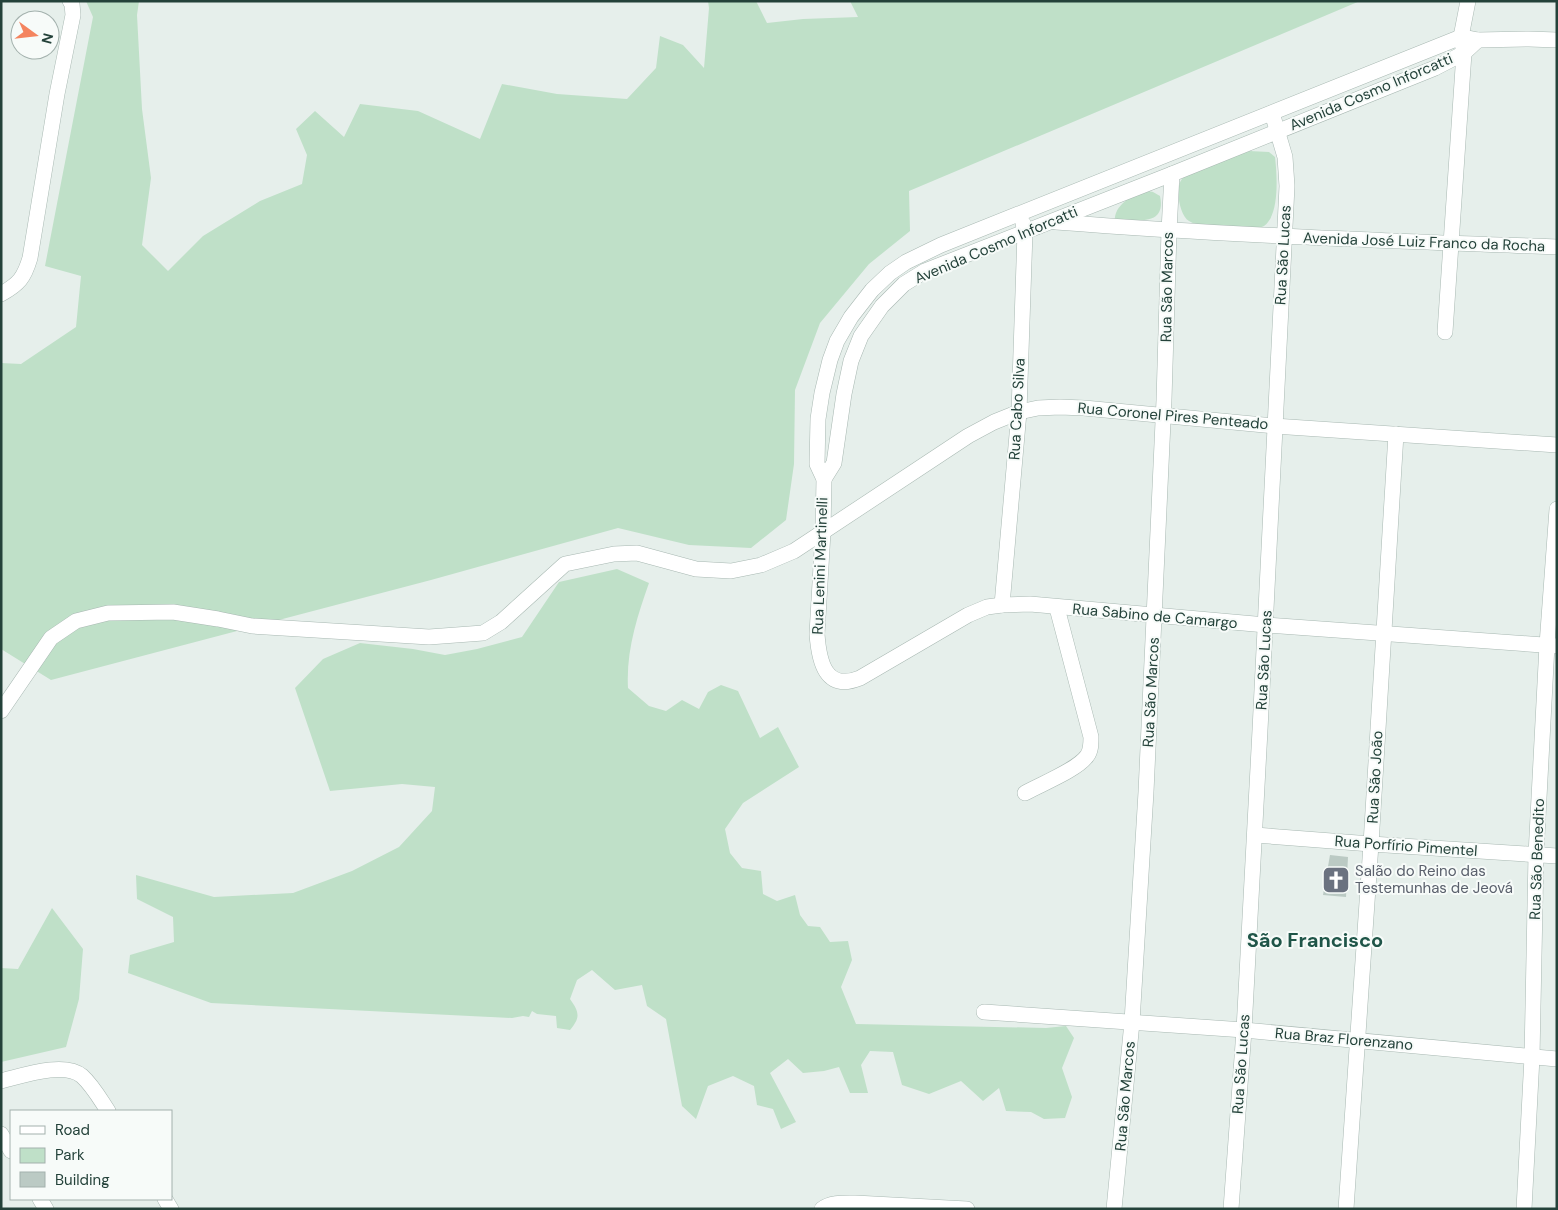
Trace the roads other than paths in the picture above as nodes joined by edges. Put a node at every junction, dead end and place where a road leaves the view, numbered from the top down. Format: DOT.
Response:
graph roads {
  1 [pos="70,1"];
  2 [pos="1468,1"];
  3 [pos="1461,37"];
  4 [pos="1478,40"];
  5 [pos="1557,40"];
  6 [pos="1464,53"];
  7 [pos="1272,113"];
  8 [pos="1278,131"];
  9 [pos="1172,174"];
  10 [pos="1020,213"];
  11 [pos="1051,222"];
  12 [pos="1169,231"];
  13 [pos="1025,232"];
  14 [pos="1285,237"];
  15 [pos="1452,244"];
  16 [pos="1557,247"];
  17 [pos="1,294"];
  18 [pos="1445,332"];
  19 [pos="1019,412"];
  20 [pos="1164,415"];
  21 [pos="1274,426"];
  22 [pos="1396,434"];
  23 [pos="1557,446"];
  24 [pos="824,479"];
  25 [pos="1557,509"];
  26 [pos="823,532"];
  27 [pos="1002,605"];
  28 [pos="1057,608"];
  29 [pos="1154,616"];
  30 [pos="1266,625"];
  31 [pos="1383,633"];
  32 [pos="1552,645"];
  33 [pos="833,678"];
  34 [pos="1,711"];
  35 [pos="1026,792"];
  36 [pos="1255,835"];
  37 [pos="1371,844"];
  38 [pos="1536,855"];
  39 [pos="1557,856"];
  40 [pos="984,1012"];
  41 [pos="1132,1022"];
  42 [pos="1244,1030"];
  43 [pos="1359,1040"];
  44 [pos="1532,1057"];
  45 [pos="1557,1059"];
  46 [pos="1,1081"];
  47 [pos="107,1110"];
  48 [pos="1,1134"];
  49 [pos="10,1149"];
  50 [pos="824,1207"];
  51 [pos="965,1209"];
  52 [pos="1114,1209"];
  53 [pos="1231,1209"];
  54 [pos="1346,1209"];
  55 [pos="1524,1209"];
  1 -- 17 [label="street"];
  2 -- 3 [label="street"];
  3 -- 4 [label="street"];
  3 -- 6 [label="street"];
  3 -- 7 [label="street, Avenida Cosmo Inforcatti"];
  4 -- 5 [label="street"];
  4 -- 6 [label="street, Avenida Cosmo Inforcatti"];
  6 -- 8 [label="street, Avenida Cosmo Inforcatti"];
  6 -- 15 [label="street"];
  7 -- 8 [label="street, Rua São Lucas"];
  7 -- 10 [label="street, Avenida Cosmo Inforcatti"];
  8 -- 9 [label="street, Avenida Cosmo Inforcatti"];
  8 -- 14 [label="street, Rua São Lucas"];
  9 -- 11 [label="street, Avenida Cosmo Inforcatti"];
  9 -- 12 [label="street, Rua São Marcos"];
  10 -- 13 [label="street, Rua Cabo Silva"];
  10 -- 24 [label="street, Avenida Cosmo Inforcatti"];
  11 -- 12 [label="street, Avenida José Luiz Franco da Rocha"];
  11 -- 13 [label="street, Avenida Cosmo Inforcatti"];
  12 -- 14 [label="street, Avenida José Luiz Franco da Rocha"];
  12 -- 20 [label="street, Rua São Marcos"];
  13 -- 19 [label="street, Rua Cabo Silva"];
  13 -- 24 [label="street, Avenida Cosmo Inforcatti"];
  14 -- 15 [label="street, Avenida José Luiz Franco da Rocha"];
  14 -- 21 [label="street, Rua São Lucas"];
  15 -- 16 [label="street, Avenida José Luiz Franco da Rocha"];
  15 -- 18 [label="street"];
  19 -- 20 [label="street, Rua Coronel Pires Penteado"];
  19 -- 26 [label="street, Rua Coronel Pires Penteado"];
  19 -- 27 [label="street, Rua Cabo Silva"];
  20 -- 21 [label="street, Rua Coronel Pires Penteado"];
  20 -- 29 [label="street, Rua São Marcos"];
  21 -- 22 [label="street, Rua Coronel Pires Penteado"];
  21 -- 30 [label="street, Rua São Lucas"];
  22 -- 23 [label="street, Rua Coronel Pires Penteado"];
  22 -- 31 [label="street, Rua São João"];
  24 -- 26 [label="street, Rua Lenini Martinelli"];
  25 -- 32 [label="street, Rua São Benedito"];
  26 -- 33 [label="street, Rua Lenini Martinelli"];
  26 -- 34 [label="street, Rua Coronel Pires Penteado"];
  27 -- 28 [label="street, Rua Sabino de Camargo"];
  27 -- 33 [label="street, Rua Sabino de Camargo"];
  28 -- 29 [label="street, Rua Sabino de Camargo"];
  28 -- 35 [label="street"];
  29 -- 30 [label="street, Rua Sabino de Camargo"];
  29 -- 41 [label="street, Rua São Marcos"];
  30 -- 31 [label="street, Rua Sabino de Camargo"];
  30 -- 36 [label="street, Rua São Lucas"];
  31 -- 32 [label="street, Rua Sabino de Camargo"];
  31 -- 37 [label="street, Rua São João"];
  32 -- 38 [label="street, Rua São Benedito"];
  36 -- 37 [label="street, Rua Porfírio Pimentel"];
  36 -- 42 [label="street, Rua São Lucas"];
  37 -- 38 [label="street, Rua Porfírio Pimentel"];
  37 -- 43 [label="street, Rua São João"];
  38 -- 39 [label="street, Rua Porfírio Pimentel"];
  38 -- 44 [label="street, Rua São Benedito"];
  40 -- 41 [label="street, Rua Braz Florenzano"];
  41 -- 42 [label="street, Rua Braz Florenzano"];
  41 -- 52 [label="street, Rua São Marcos"];
  42 -- 43 [label="street, Rua Braz Florenzano"];
  42 -- 53 [label="street, Rua São Lucas"];
  43 -- 44 [label="street, Rua Braz Florenzano"];
  43 -- 54 [label="street, Rua São João"];
  44 -- 45 [label="street, Rua Braz Florenzano"];
  44 -- 55 [label="street, Rua São Benedito"];
  46 -- 47 [label="street"];
  48 -- 49 [label="street"];
  50 -- 51 [label="street"];
}
